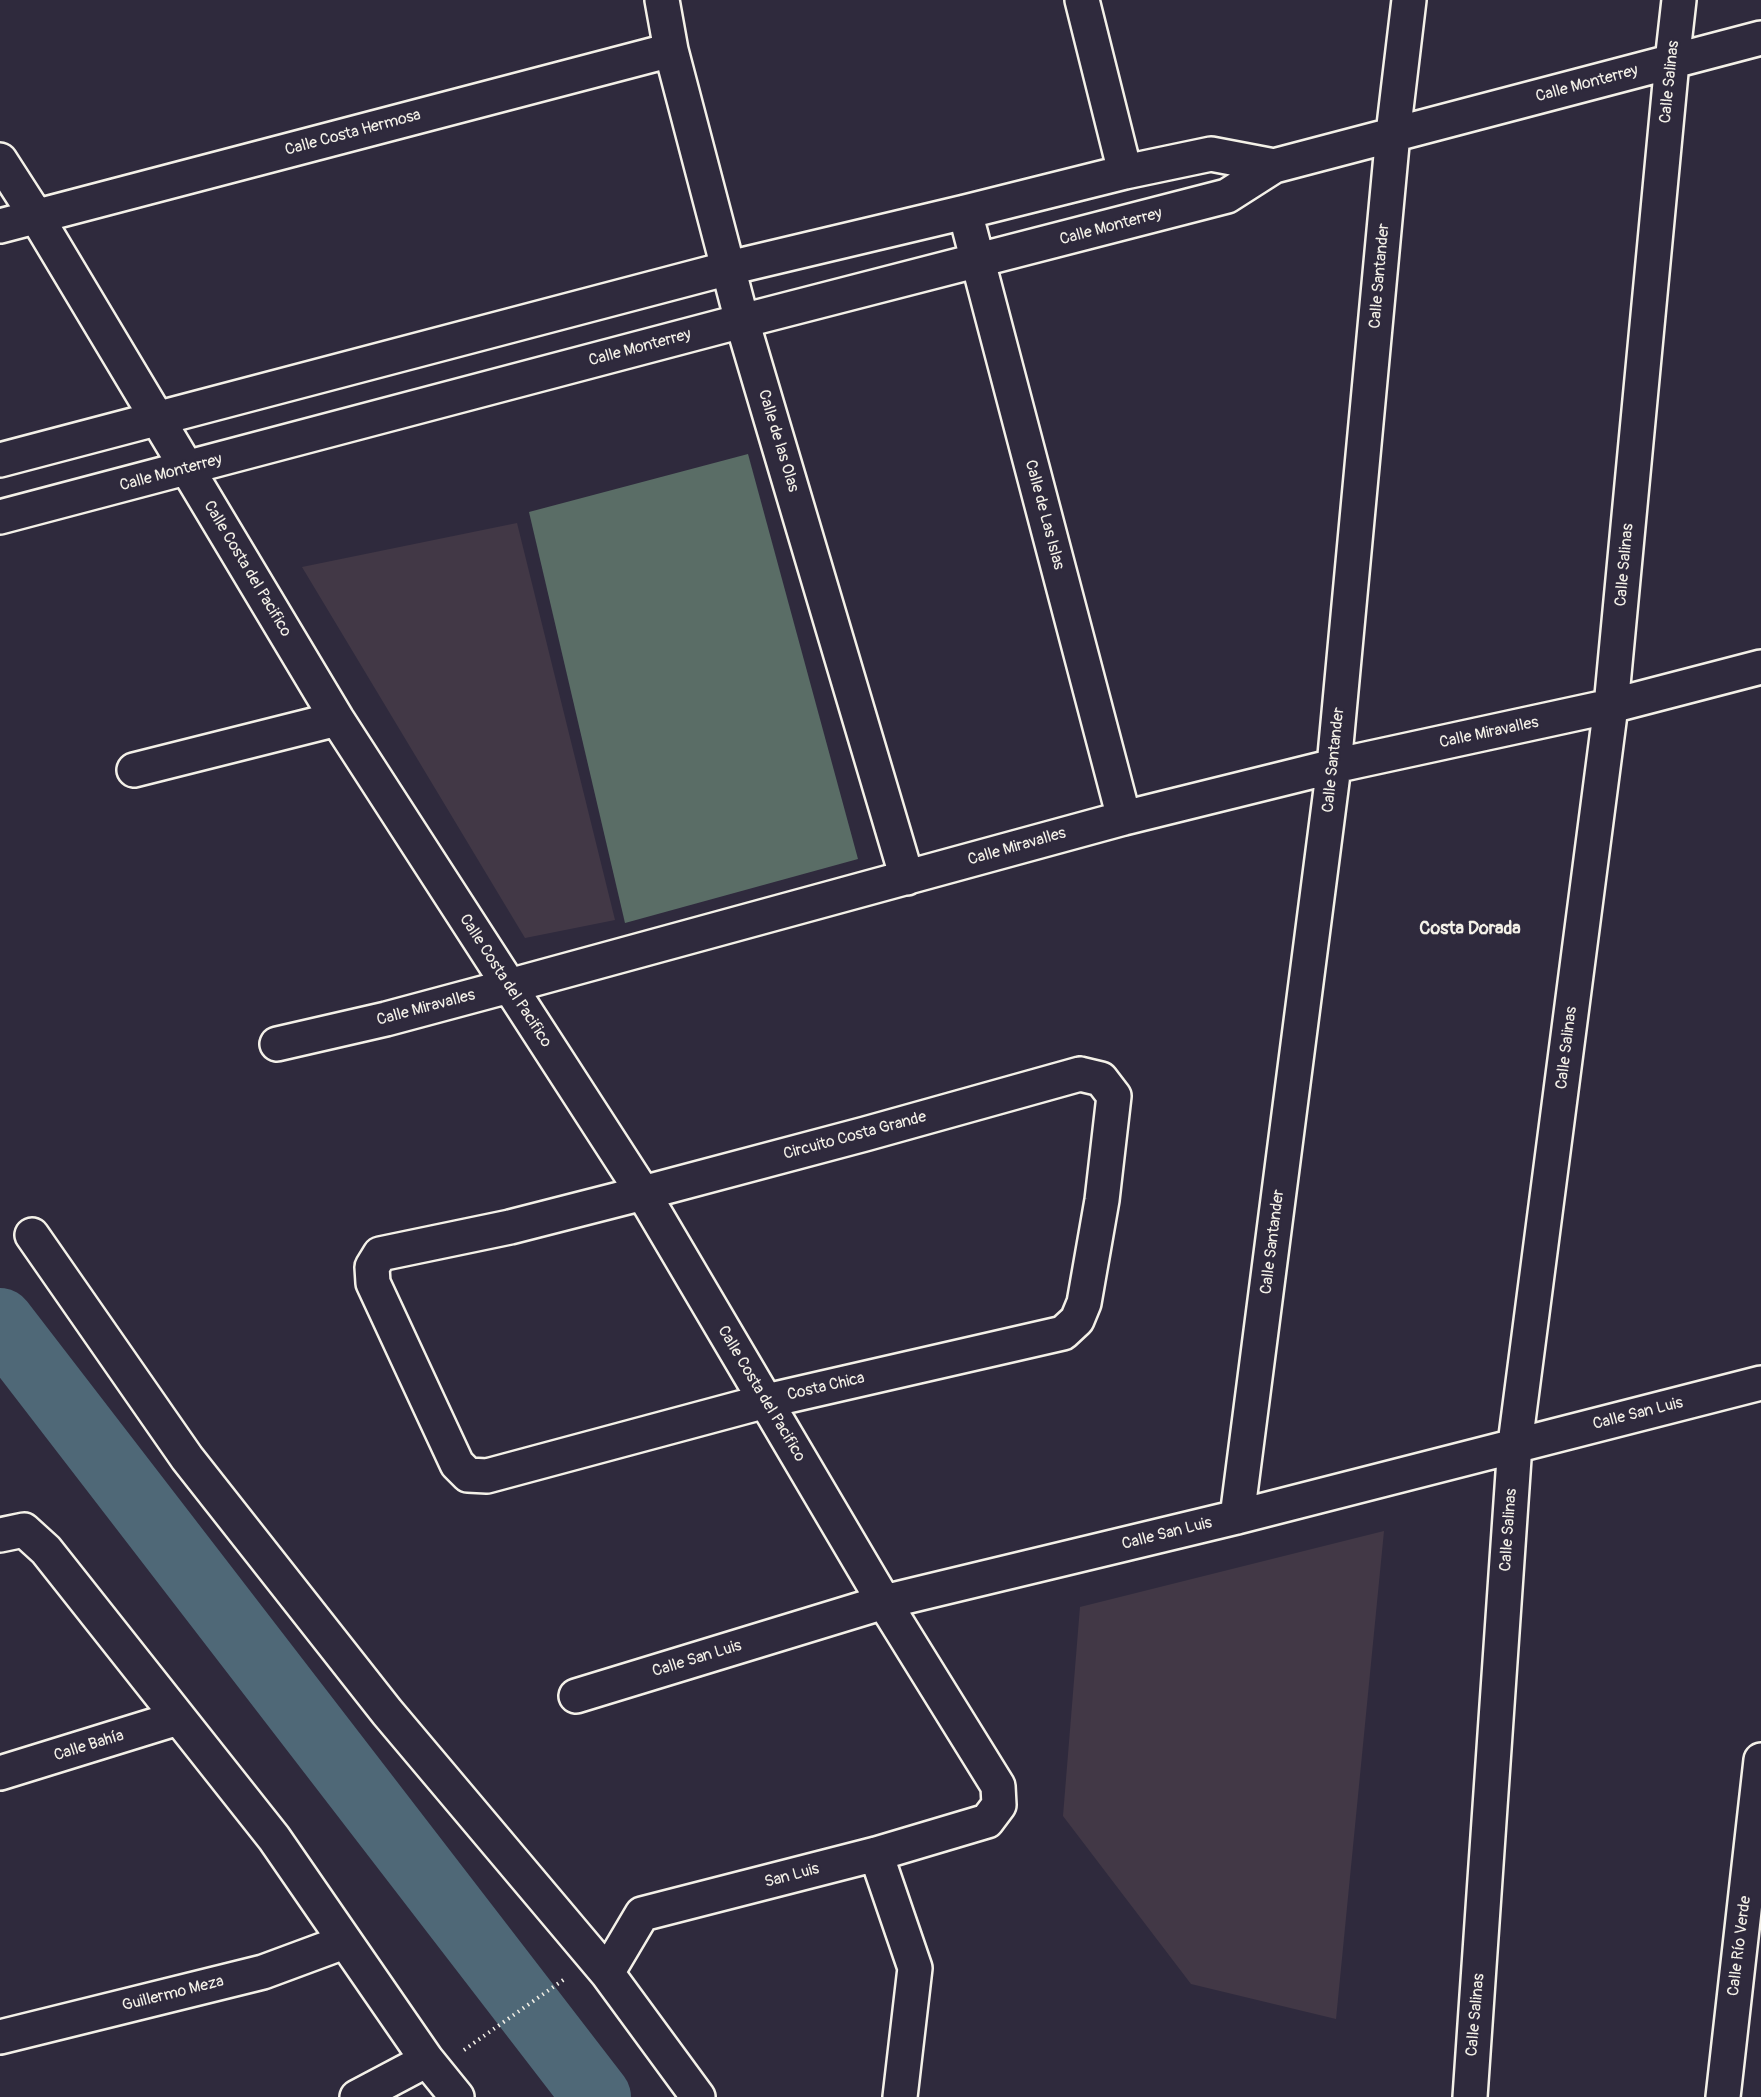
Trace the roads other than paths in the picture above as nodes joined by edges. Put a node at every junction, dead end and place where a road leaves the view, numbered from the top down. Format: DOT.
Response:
graph roads {
  1 [pos="662,0"];
  2 [pos="1082,0"];
  3 [pos="1409,0"];
  4 [pos="1679,0"];
  5 [pos="1761,38"];
  6 [pos="671,50"];
  7 [pos="1672,62"];
  8 [pos="1393,134"];
  9 [pos="0,160"];
  10 [pos="1274,166"];
  11 [pos="1125,172"];
  12 [pos="965,212"];
  13 [pos="36,216"];
  14 [pos="0,226"];
  15 [pos="977,262"];
  16 [pos="729,268"];
  17 [pos="742,321"];
  18 [pos="155,418"];
  19 [pos="0,460"];
  20 [pos="186,469"];
  21 [pos="0,517"];
  22 [pos="1761,667"];
  23 [pos="1611,706"];
  24 [pos="337,719"];
  25 [pos="1334,766"];
  26 [pos="134,770"];
  27 [pos="1124,818"];
  28 [pos="907,878"];
  29 [pos="509,986"];
  30 [pos="277,1044"];
  31 [pos="643,1193"];
  32 [pos="32,1235"];
  33 [pos="1077,1320"];
  34 [pos="1761,1383"];
  35 [pos="766,1401"];
  36 [pos="1515,1444"];
  37 [pos="468,1475"];
  38 [pos="1237,1517"];
  39 [pos="0,1535"];
  40 [pos="884,1602"];
  41 [pos="576,1696"];
  42 [pos="178,1718"];
  43 [pos="1761,1760"];
  44 [pos="0,1773"];
  45 [pos="999,1805"];
  46 [pos="876,1854"];
  47 [pos="344,1942"];
  48 [pos="607,1973"];
  49 [pos="0,2037"];
  50 [pos="427,2060"];
  51 [pos="357,2097"];
  52 [pos="457,2097"];
  53 [pos="698,2097"];
  54 [pos="900,2097"];
  55 [pos="1470,2097"];
  56 [pos="1722,2097"];
  1 -- 6 [label="street, Calle de las Olas"];
  2 -- 11 [label="street"];
  3 -- 8 [label="street, Calle Santander"];
  4 -- 7 [label="street, Calle Salinas"];
  5 -- 7 [label="street, Calle Monterrey"];
  6 -- 13 [label="street, Calle Costa Hermosa"];
  6 -- 16 [label="street, Calle de las Olas"];
  7 -- 8 [label="street, Calle Monterrey"];
  7 -- 23 [label="street, Calle Salinas"];
  8 -- 10 [label="street, Calle Monterrey"];
  8 -- 25 [label="street, Calle Santander"];
  9 -- 13 [label="street, Calle Costa del Pacifico"];
  10 -- 11 [label="street, Calle Monterrey"];
  10 -- 15 [label="street, Calle Monterrey"];
  11 -- 12 [label="street, Calle Monterrey"];
  12 -- 15 [label="street, Calle de Las Islas"];
  12 -- 16 [label="street, Calle Monterrey"];
  13 -- 14 [label="street, Calle Costa Hermosa"];
  13 -- 18 [label="street, Calle Costa del Pacifico"];
  15 -- 17 [label="street, Calle Monterrey"];
  15 -- 27 [label="street, Calle de Las Islas"];
  16 -- 17 [label="street, Calle de las Olas"];
  16 -- 18 [label="street, Calle Monterrey"];
  17 -- 20 [label="street, Calle Monterrey"];
  17 -- 28 [label="street, Calle de las Olas"];
  18 -- 19 [label="street, Calle Monterrey"];
  18 -- 20 [label="street, Calle Costa del Pacifico"];
  20 -- 21 [label="street, Calle Monterrey"];
  20 -- 24 [label="street, Calle Costa del Pacifico"];
  22 -- 23 [label="street, Calle Miravalles"];
  23 -- 25 [label="street, Calle Miravalles"];
  23 -- 36 [label="street, Calle Salinas"];
  24 -- 26 [label="street"];
  24 -- 29 [label="street, Calle Costa del Pacifico"];
  25 -- 27 [label="street, Calle Miravalles"];
  25 -- 38 [label="street, Calle Santander"];
  27 -- 28 [label="street, Calle Miravalles"];
  28 -- 29 [label="street, Calle Miravalles"];
  29 -- 30 [label="street, Calle Miravalles"];
  29 -- 31 [label="street, Calle Costa del Pacifico"];
  31 -- 33 [label="street, Circuito Costa Grande"];
  31 -- 35 [label="street, Calle Costa del Pacifico"];
  31 -- 37 [label="street, Circuito Costa Grande"];
  32 -- 48 [label="street"];
  33 -- 35 [label="street, Costa Chica"];
  34 -- 36 [label="street, Calle San Luis"];
  35 -- 37 [label="street, Costa Chica"];
  35 -- 40 [label="street, Calle Costa del Pacifico"];
  36 -- 38 [label="street, Calle San Luis"];
  36 -- 55 [label="street, Calle Salinas"];
  38 -- 40 [label="street, Calle San Luis"];
  39 -- 42 [label="street"];
  40 -- 41 [label="street, Calle San Luis"];
  40 -- 45 [label="street, Calle Costa del Pacifico"];
  42 -- 44 [label="street, Calle Bahía"];
  42 -- 47 [label="street"];
  43 -- 56 [label="street, Calle Río Verde"];
  45 -- 46 [label="street, San Luis"];
  46 -- 48 [label="street, San Luis"];
  46 -- 54 [label="street"];
  47 -- 49 [label="street, Guillermo Meza"];
  47 -- 50 [label="street"];
  48 -- 53 [label="street"];
  50 -- 51 [label="street"];
  50 -- 52 [label="street"];
}
